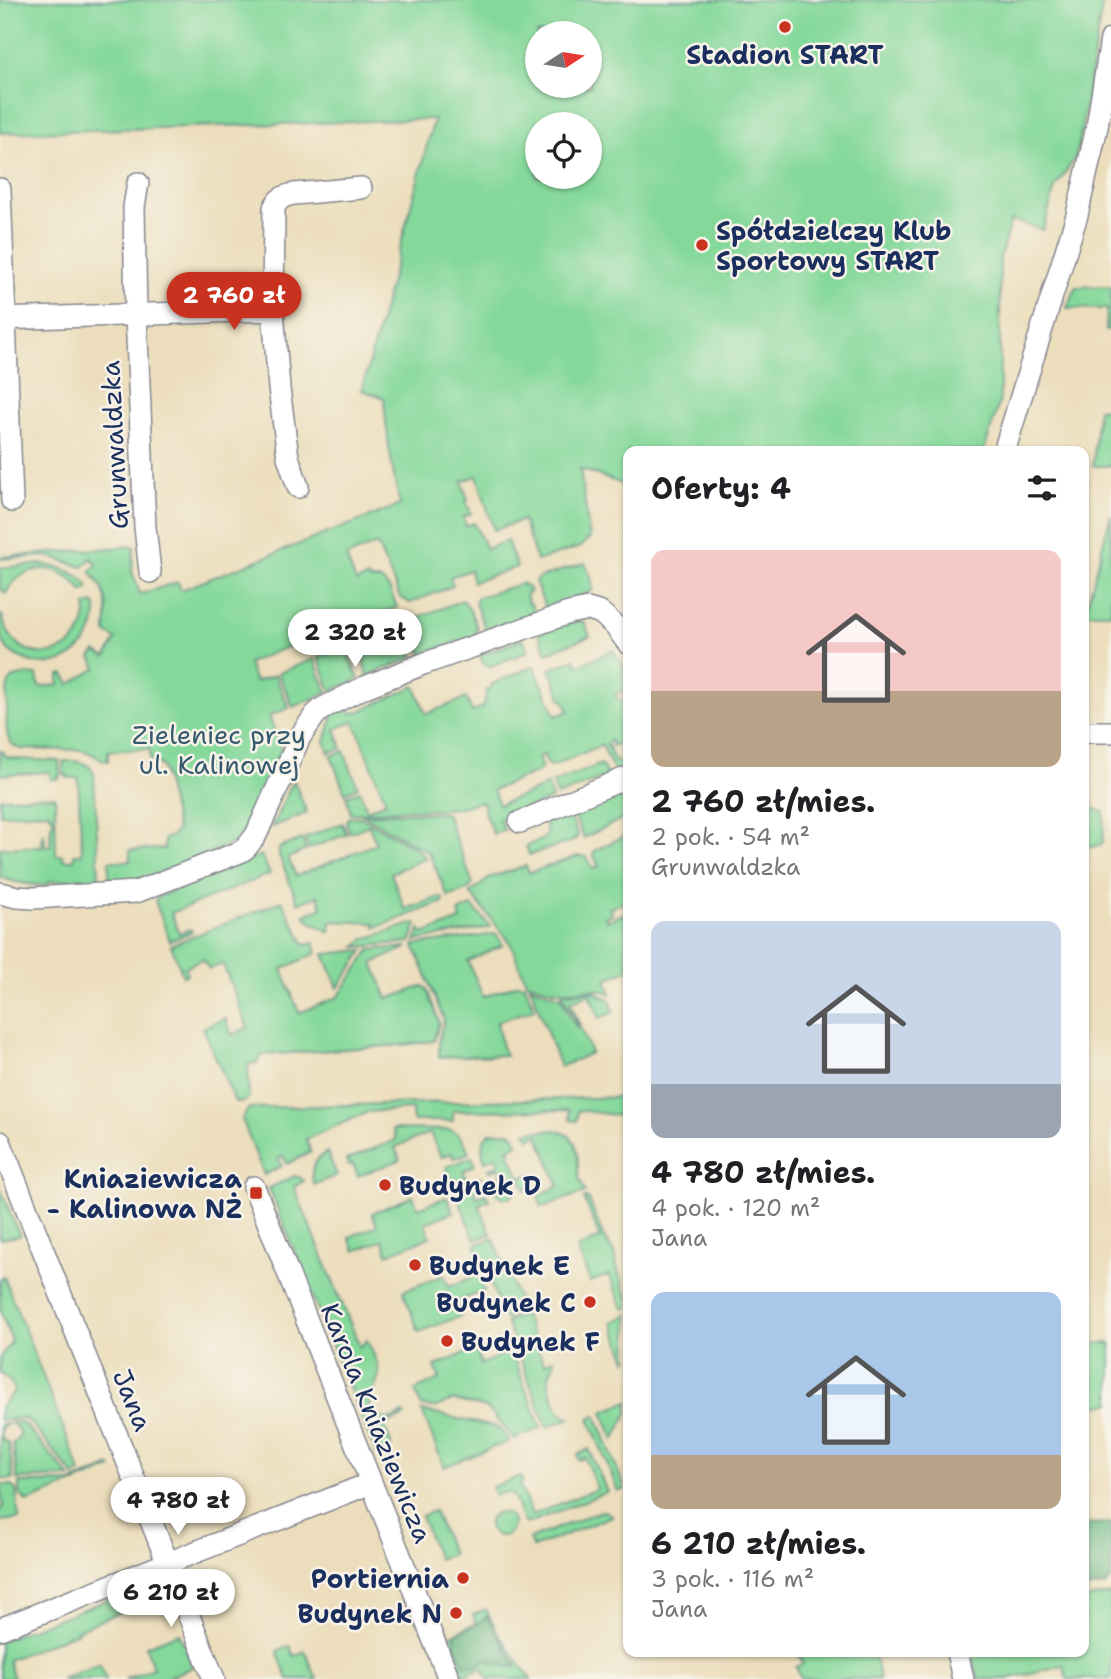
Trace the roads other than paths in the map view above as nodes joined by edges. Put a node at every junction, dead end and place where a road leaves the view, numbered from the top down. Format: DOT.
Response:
graph roads {
  1 [pos="1111,39"];
  2 [pos="138,183"];
  3 [pos="361,188"];
  4 [pos="0,189"];
  5 [pos="273,310"];
  6 [pos="136,314"];
  7 [pos="2,319"];
  8 [pos="1006,446"];
  9 [pos="298,487"];
  10 [pos="12,501"];
  11 [pos="150,572"];
  12 [pos="623,637"];
  13 [pos="1089,732"];
  14 [pos="1111,732"];
  15 [pos="623,779"];
  16 [pos="520,822"];
  17 [pos="0,893"];
  18 [pos="0,1142"];
  19 [pos="254,1187"];
  20 [pos="371,1483"];
  21 [pos="168,1563"];
  22 [pos="0,1629"];
  23 [pos="958,1657"];
  24 [pos="214,1679"];
  25 [pos="449,1679"];
  26 [pos="963,1679"];
  1 -- 8 [label="street"];
  2 -- 6 [label="street, Grunwaldzka"];
  3 -- 5 [label="street"];
  4 -- 7 [label="street"];
  5 -- 6 [label="street"];
  5 -- 9 [label="street"];
  6 -- 7 [label="street"];
  6 -- 11 [label="street, Grunwaldzka"];
  7 -- 10 [label="street"];
  12 -- 17 [label="street"];
  13 -- 14 [label="street"];
  15 -- 16 [label="street"];
  18 -- 21 [label="street, Jana"];
  19 -- 20 [label="street, Karola Kniaziewicza"];
  20 -- 21 [label="street"];
  20 -- 25 [label="street, Karola Kniaziewicza"];
  21 -- 22 [label="street"];
  21 -- 24 [label="street, Jana"];
  23 -- 26 [label="street"];
}
